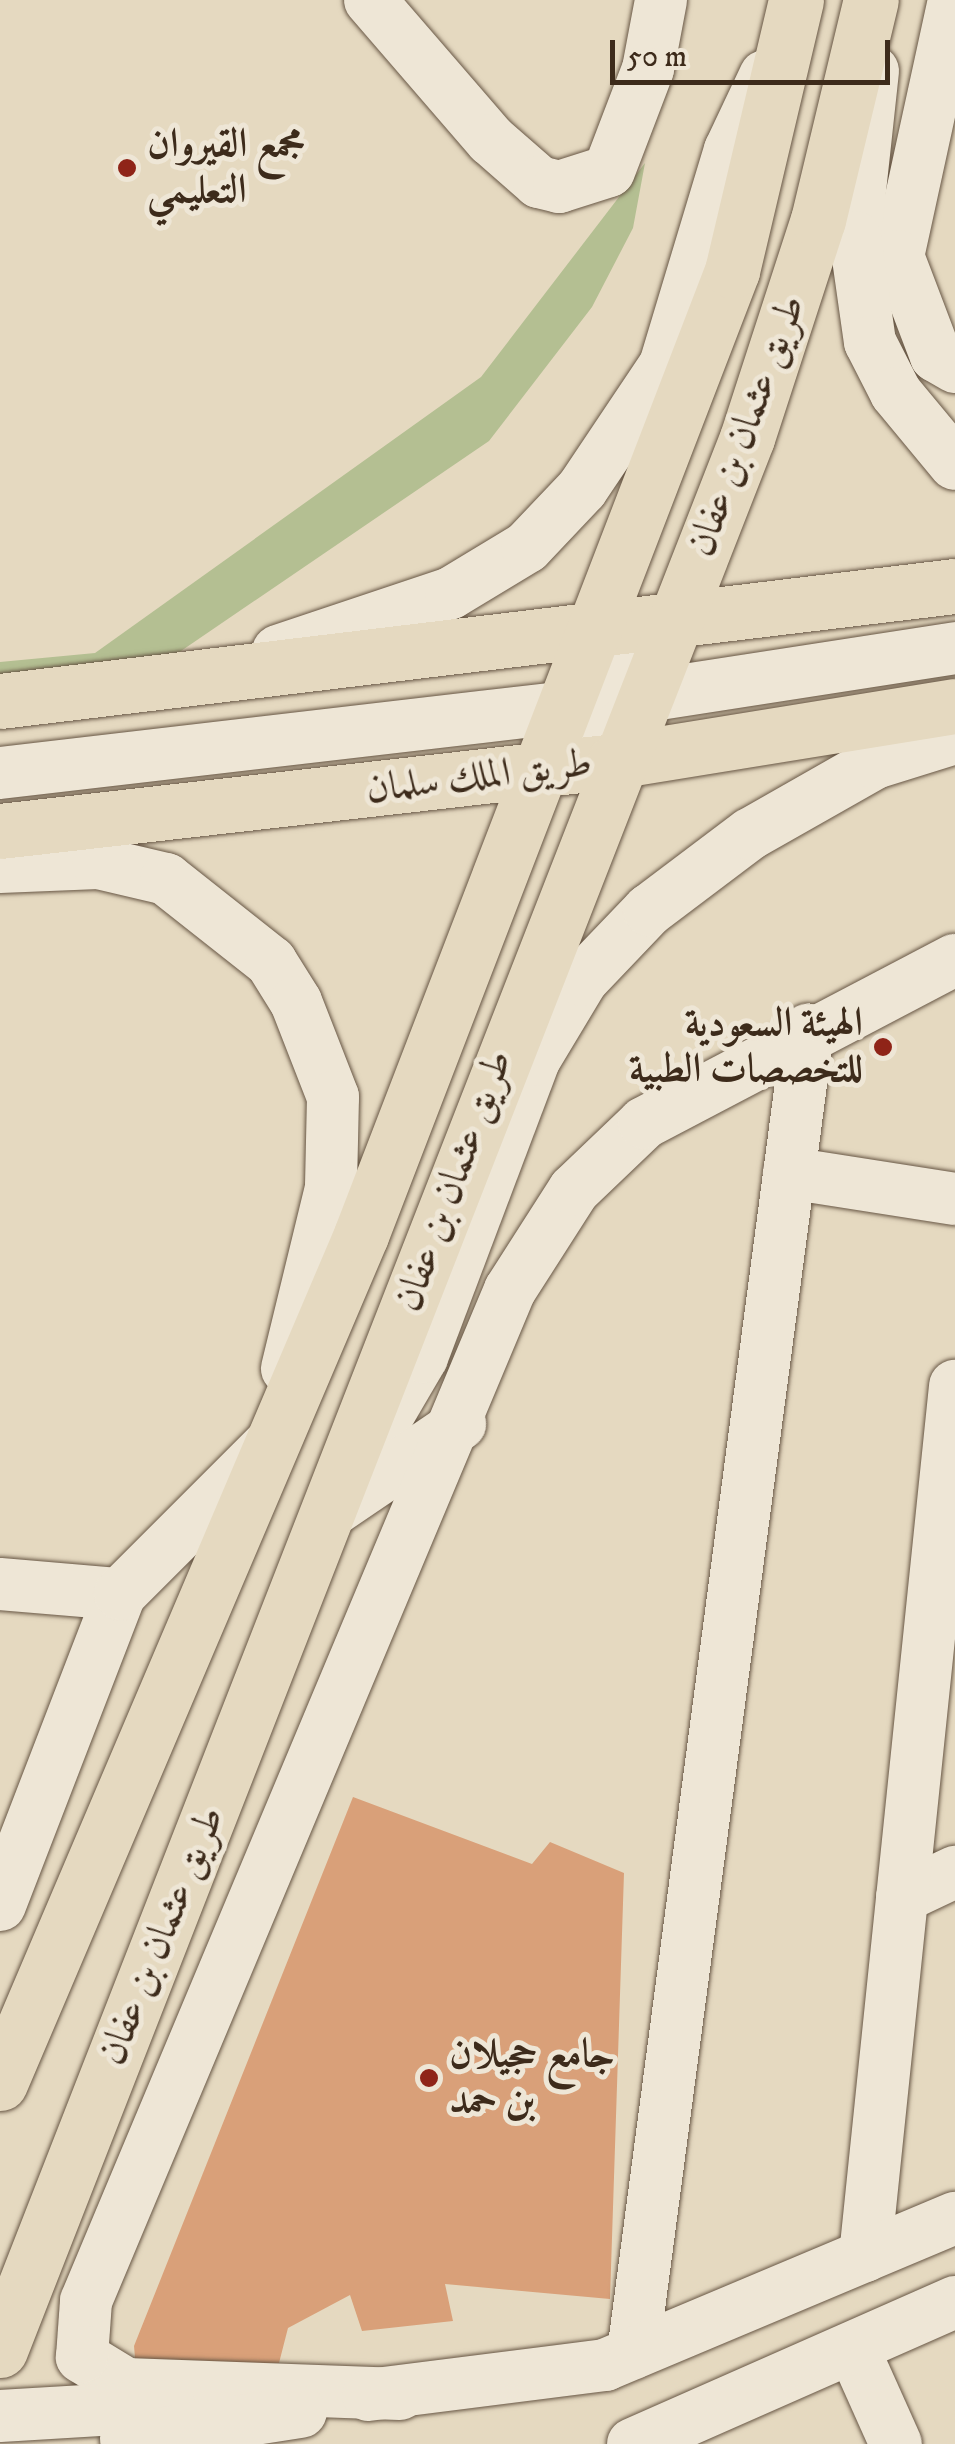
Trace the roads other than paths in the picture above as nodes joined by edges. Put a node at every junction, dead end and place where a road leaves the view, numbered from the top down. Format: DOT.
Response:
graph roads {
  1 [pos="370,0"];
  2 [pos="661,0"];
  3 [pos="871,0"];
  4 [pos="880,0"];
  5 [pos="954,0"];
  6 [pos="795,8"];
  7 [pos="955,367"];
  8 [pos="955,464"];
  9 [pos="955,586"];
  10 [pos="676,621"];
  11 [pos="592,634"];
  12 [pos="955,648"];
  13 [pos="170,682"];
  14 [pos="646,696"];
  15 [pos="0,701"];
  16 [pos="955,706"];
  17 [pos="558,708"];
  18 [pos="955,738"];
  19 [pos="615,762"];
  20 [pos="540,771"];
  21 [pos="0,773"];
  22 [pos="0,831"];
  23 [pos="0,866"];
  24 [pos="955,960"];
  25 [pos="808,1030"];
  26 [pos="789,1173"];
  27 [pos="955,1199"];
  28 [pos="955,1386"];
  29 [pos="460,1424"];
  30 [pos="268,1448"];
  31 [pos="332,1512"];
  32 [pos="947,1540"];
  33 [pos="0,1584"];
  34 [pos="120,1594"];
  35 [pos="955,1872"];
  36 [pos="902,1897"];
  37 [pos="0,1905"];
  38 [pos="224,1976"];
  39 [pos="132,2012"];
  40 [pos="0,2083"];
  41 [pos="955,2218"];
  42 [pos="865,2256"];
  43 [pos="955,2302"];
  44 [pos="854,2348"];
  45 [pos="0,2350"];
  46 [pos="633,2353"];
  47 [pos="400,2394"];
  48 [pos="0,2416"];
  49 [pos="51,2444"];
  50 [pos="632,2444"];
  51 [pos="896,2444"];
  1 -- 2 [label="street"];
  3 -- 10 [label="main road, طريق عثمان بن عفان"];
  4 -- 8 [label="street"];
  5 -- 7 [label="street"];
  6 -- 11 [label="main road, طريق عثمان بن عفان"];
  6 -- 13 [label="street"];
  9 -- 10 [label="main road"];
  10 -- 11 [label="main road"];
  10 -- 14 [label="main road, طريق عثمان بن عفان"];
  10 -- 17 [label="street"];
  11 -- 13 [label="main road"];
  11 -- 17 [label="main road, طريق عثمان بن عفان"];
  12 -- 14 [label="street"];
  13 -- 15 [label="main road"];
  14 -- 19 [label="main road, طريق عثمان بن عفان"];
  14 -- 20 [label="street"];
  16 -- 19 [label="main road, طريق الملك سلمان"];
  17 -- 20 [label="main road, طريق عثمان بن عفان"];
  17 -- 21 [label="street"];
  18 -- 31 [label="street"];
  19 -- 20 [label="main road, طريق الملك سلمان"];
  19 -- 31 [label="main road, طريق عثمان بن عفان"];
  20 -- 22 [label="main road, طريق الملك سلمان"];
  20 -- 30 [label="main road, طريق عثمان بن عفان"];
  23 -- 30 [label="street"];
  24 -- 25 [label="street"];
  25 -- 26 [label="street"];
  25 -- 29 [label="street"];
  26 -- 27 [label="street"];
  26 -- 46 [label="street"];
  28 -- 32 [label="street"];
  29 -- 31 [label="street"];
  29 -- 38 [label="street"];
  30 -- 34 [label="street"];
  30 -- 40 [label="main road, طريق عثمان بن عفان"];
  31 -- 39 [label="main road, طريق عثمان بن عفان"];
  32 -- 36 [label="street"];
  33 -- 34 [label="street"];
  34 -- 37 [label="street"];
  35 -- 36 [label="street"];
  36 -- 42 [label="street"];
  38 -- 39 [label="street"];
  38 -- 47 [label="street"];
  39 -- 45 [label="main road, طريق عثمان بن عفان"];
  41 -- 42 [label="street"];
  42 -- 46 [label="street"];
  43 -- 44 [label="street"];
  44 -- 50 [label="street"];
  44 -- 51 [label="street"];
  46 -- 47 [label="street"];
  47 -- 48 [label="street"];
  47 -- 49 [label="street"];
}
